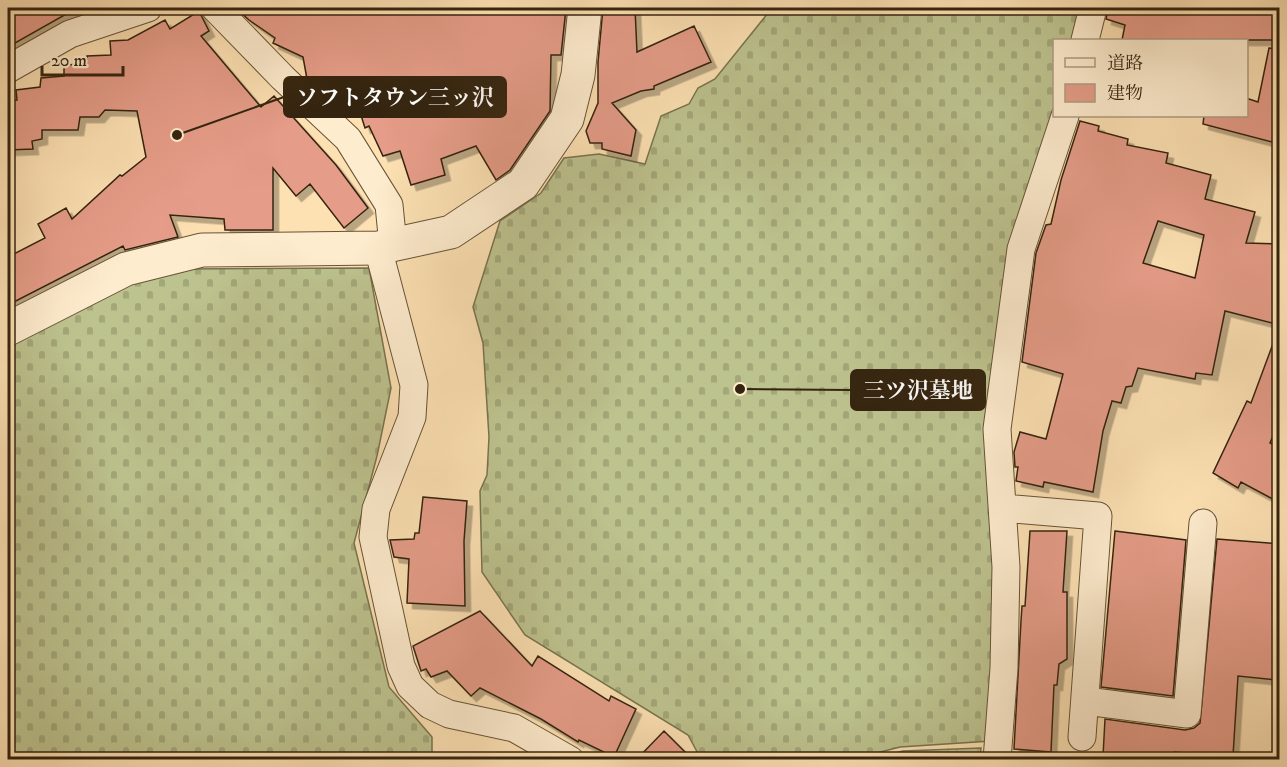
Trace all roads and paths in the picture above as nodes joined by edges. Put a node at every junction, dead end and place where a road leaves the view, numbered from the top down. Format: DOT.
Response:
graph roads {
  1 [pos="148,8"];
  2 [pos="215,8"];
  3 [pos="585,8"];
  4 [pos="1093,8"];
  5 [pos="1085,39"];
  6 [pos="8,69"];
  7 [pos="1065,117"];
  8 [pos="385,247"];
  9 [pos="8,328"];
  10 [pos="1003,508"];
  11 [pos="1203,523"];
  12 [pos="1086,701"];
  13 [pos="1082,737"];
  14 [pos="570,759"];
  15 [pos="997,759"];
  1 -- 6 [label="street"];
  2 -- 8 [label="street"];
  3 -- 8 [label="street"];
  4 -- 5 [label="street"];
  7 -- 10 [label="street"];
  8 -- 9 [label="street"];
  8 -- 14 [label="street"];
  10 -- 12 [label="street"];
  10 -- 15 [label="street"];
  11 -- 12 [label="street"];
  12 -- 13 [label="street"];
}
